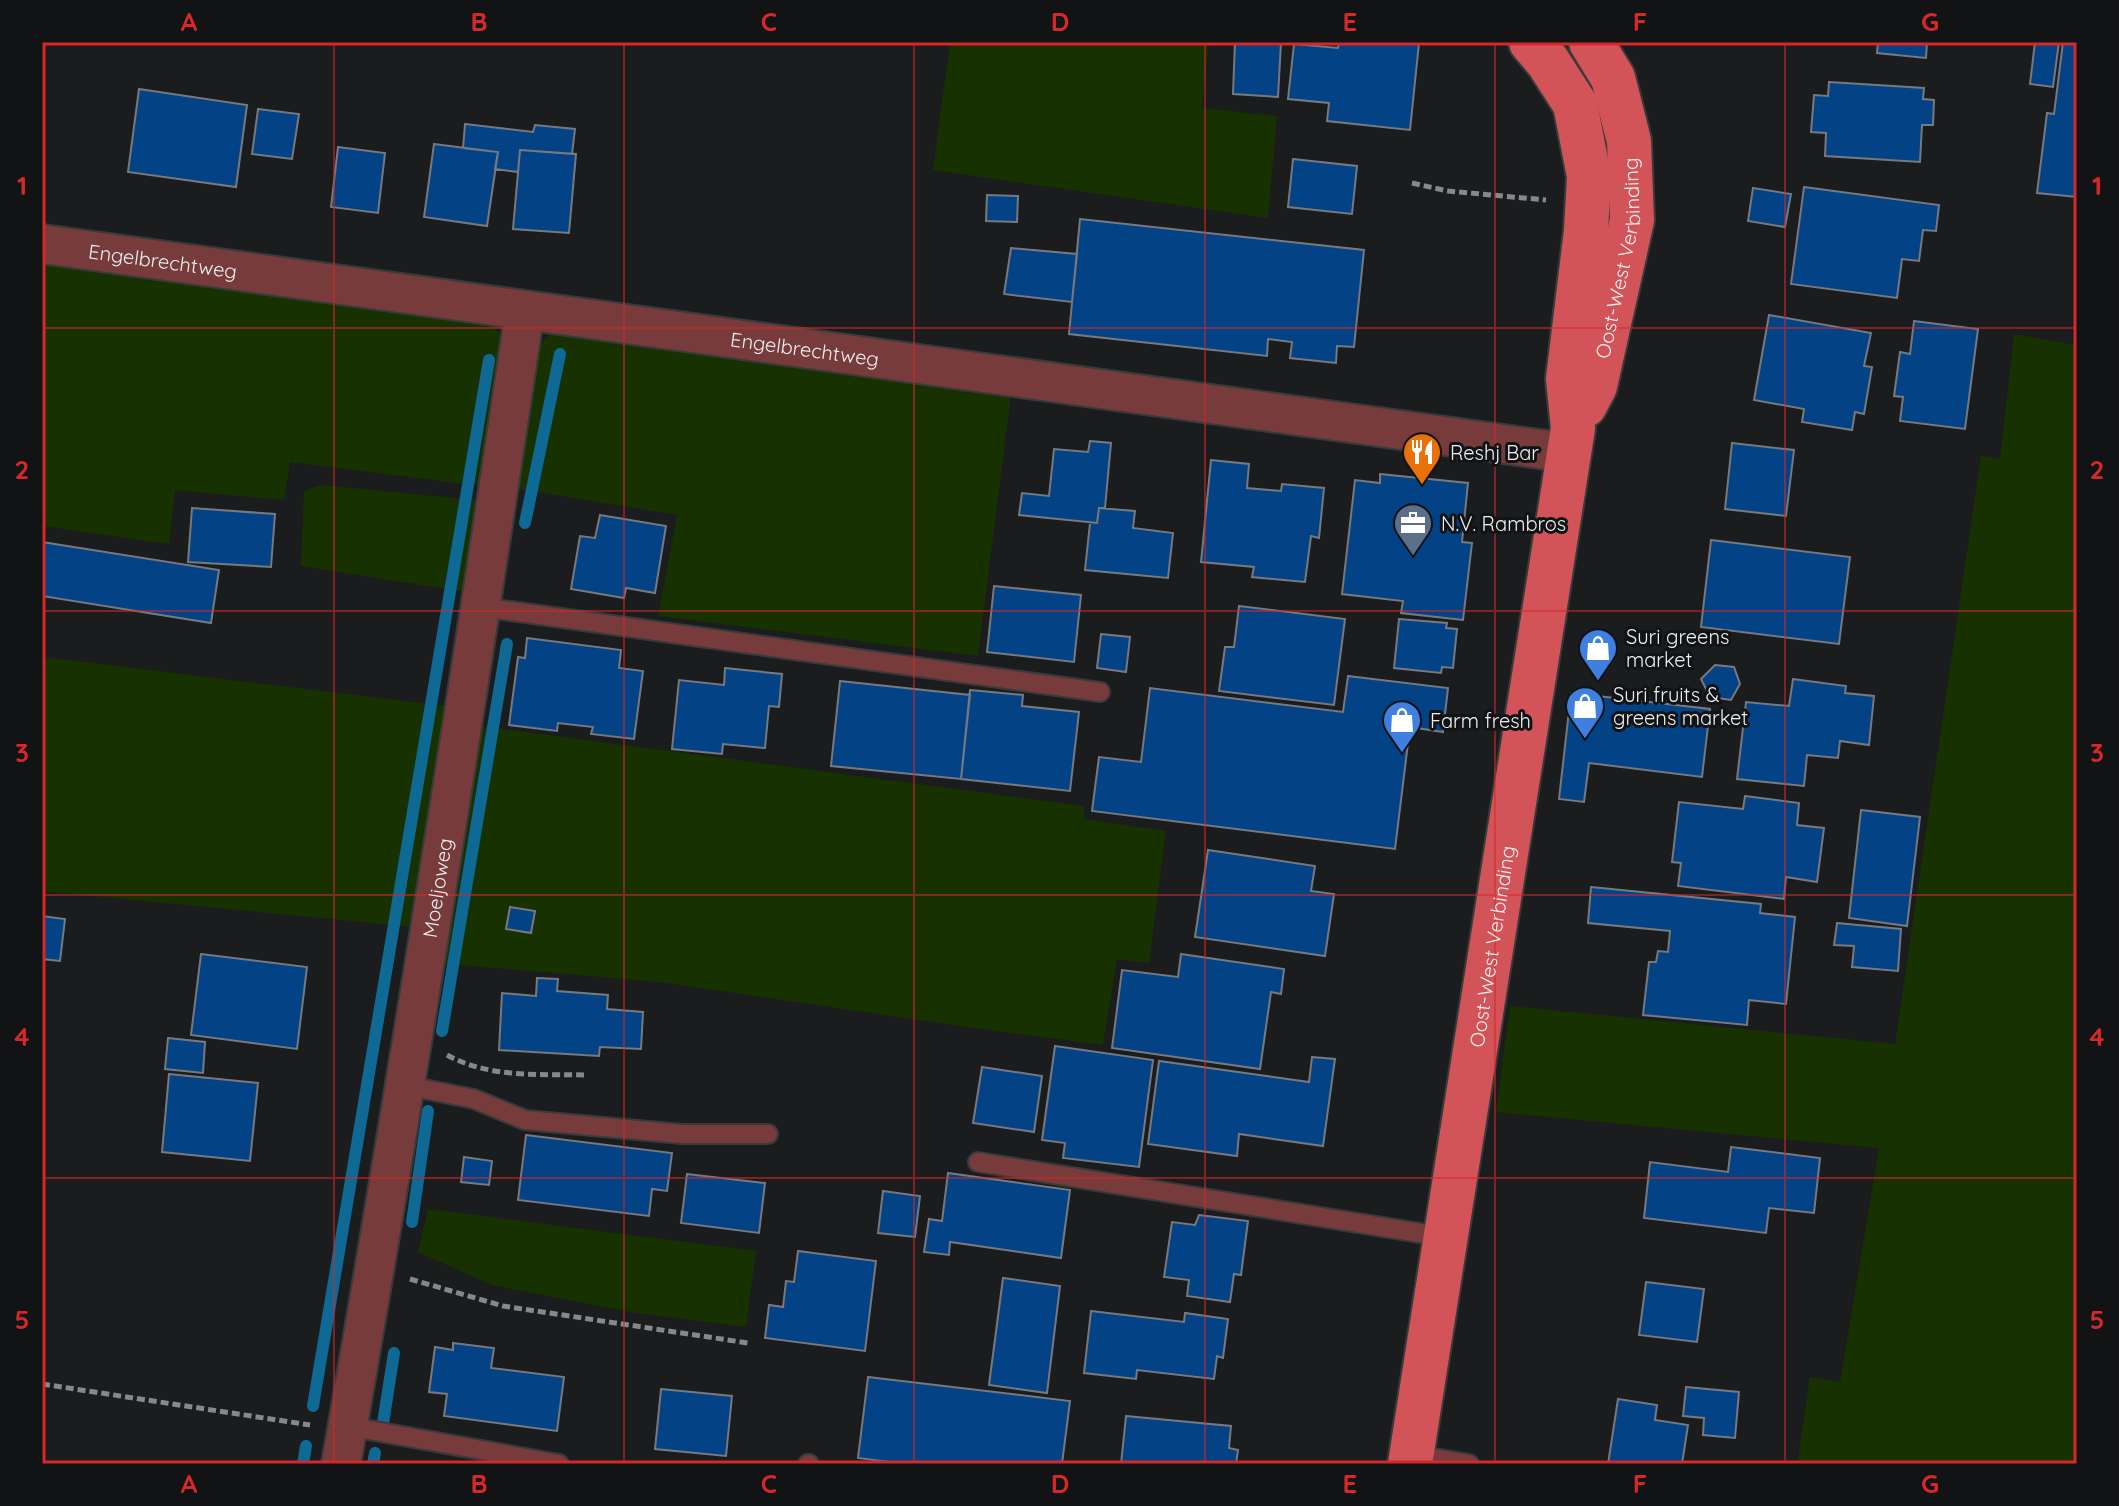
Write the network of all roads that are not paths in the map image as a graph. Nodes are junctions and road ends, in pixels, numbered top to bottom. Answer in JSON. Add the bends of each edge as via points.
{"nodes":[{"id":1,"x":1591,"y":42,"type":"edge"},
{"id":2,"x":1539,"y":52,"type":"edge"},
{"id":3,"x":42,"y":244,"type":"edge"},
{"id":4,"x":525,"y":310,"type":"junction"},
{"id":5,"x":1571,"y":441,"type":"junction"},
{"id":6,"x":481,"y":607,"type":"junction"},
{"id":7,"x":1100,"y":692,"type":"dead end"},
{"id":8,"x":404,"y":1085,"type":"junction"},
{"id":9,"x":768,"y":1134,"type":"dead end"},
{"id":10,"x":978,"y":1162,"type":"dead end"},
{"id":11,"x":1445,"y":1237,"type":"junction"},
{"id":12,"x":345,"y":1440,"type":"edge"},
{"id":13,"x":1411,"y":1459,"type":"edge"},
{"id":14,"x":559,"y":1464,"type":"edge"},
{"id":15,"x":1469,"y":1464,"type":"edge"}],
"edges":[{"from":1,"to":5,"type":"main road","name":"Oost-West Verbinding","via":[[1613,78],[1629,141],[1632,220],[1595,386]]},
{"from":2,"to":5,"type":"main road","name":"Oost-West Verbinding","via":[[1575,104],[1589,176],[1568,379]]},
{"from":3,"to":4,"type":"street","name":"Engelbrechtweg"},
{"from":4,"to":5,"type":"street","name":"Engelbrechtweg"},
{"from":4,"to":6,"type":"street","name":"Moeljoweg"},
{"from":5,"to":11,"type":"main road","name":"Oost-West Verbinding"},
{"from":6,"to":7,"type":"lane"},
{"from":6,"to":8,"type":"street","name":"Moeljoweg"},
{"from":8,"to":9,"type":"lane","via":[[474,1099],[525,1120],[682,1134]]},
{"from":8,"to":12,"type":"street","name":"Moeljoweg"},
{"from":10,"to":11,"type":"lane"},
{"from":11,"to":13,"type":"main road","name":"Oost-West Verbinding"},
{"from":12,"to":14,"type":"lane"},
{"from":13,"to":15,"type":"lane"}]}
